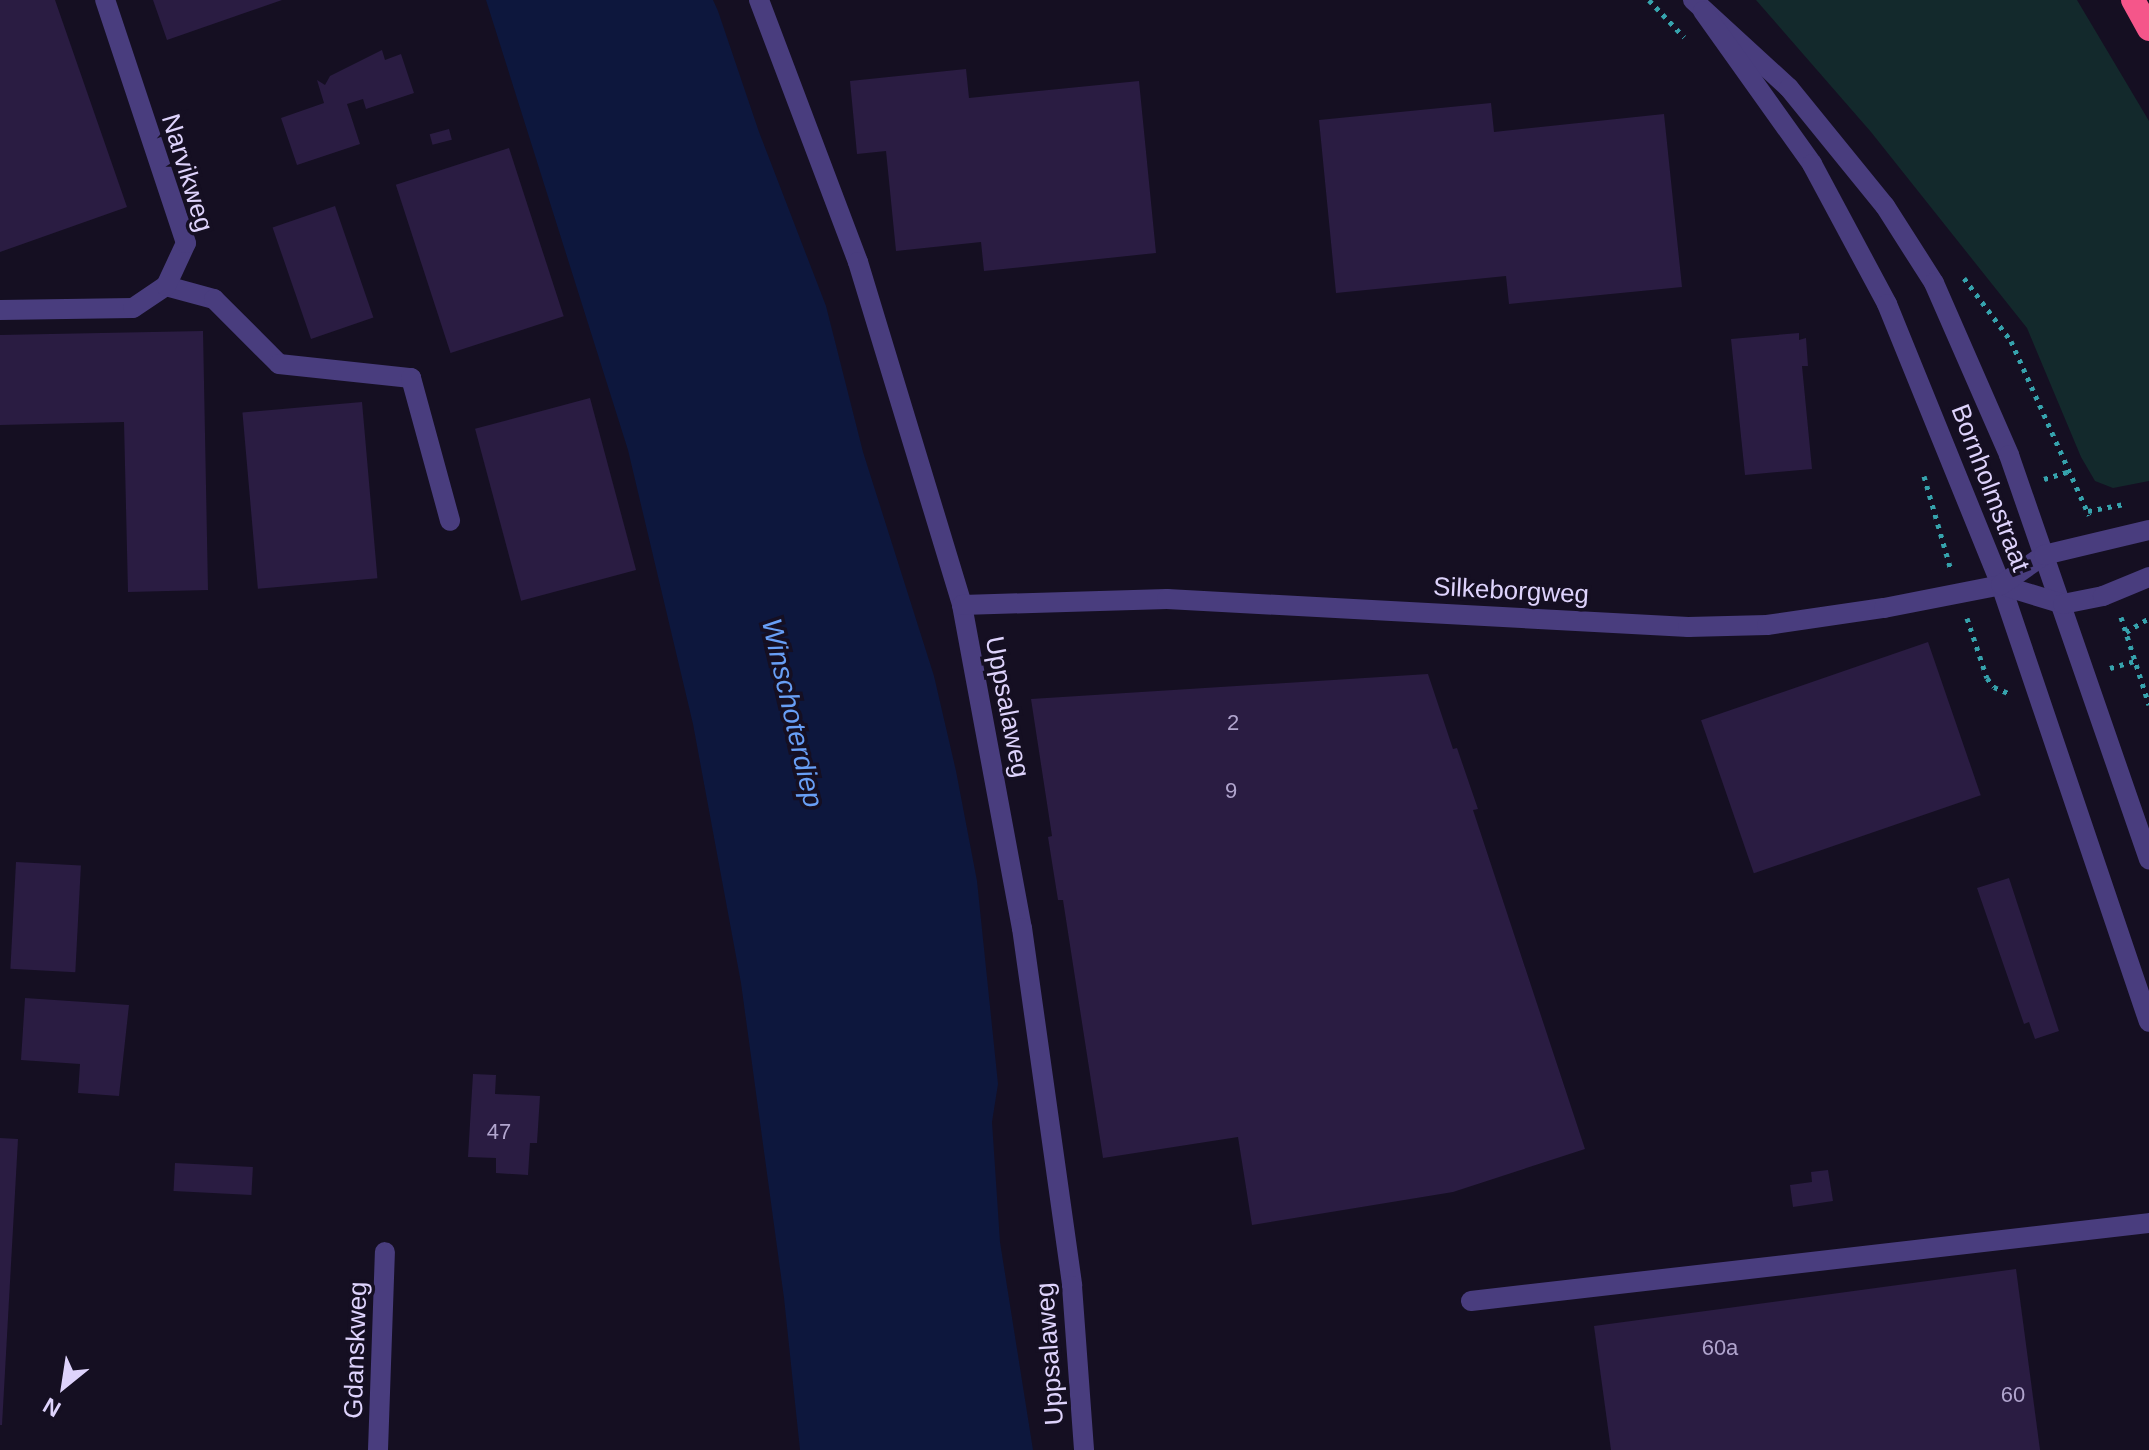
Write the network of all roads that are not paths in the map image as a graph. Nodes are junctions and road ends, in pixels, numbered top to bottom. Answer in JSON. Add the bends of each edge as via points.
{"nodes":[{"id":1,"x":105,"y":0,"type":"edge"},
{"id":2,"x":759,"y":0,"type":"edge"},
{"id":3,"x":2133,"y":0,"type":"edge"},
{"id":4,"x":1698,"y":5,"type":"edge"},
{"id":5,"x":2149,"y":29,"type":"edge"},
{"id":6,"x":166,"y":286,"type":"junction"},
{"id":7,"x":0,"y":310,"type":"edge"},
{"id":8,"x":450,"y":521,"type":"dead end"},
{"id":9,"x":2149,"y":530,"type":"edge"},
{"id":10,"x":2044,"y":555,"type":"junction"},
{"id":11,"x":2149,"y":577,"type":"edge"},
{"id":12,"x":2001,"y":585,"type":"junction"},
{"id":13,"x":2063,"y":604,"type":"junction"},
{"id":14,"x":962,"y":605,"type":"junction"},
{"id":15,"x":2149,"y":859,"type":"edge"},
{"id":16,"x":2149,"y":1022,"type":"edge"},
{"id":17,"x":2149,"y":1223,"type":"edge"},
{"id":18,"x":385,"y":1252,"type":"dead end"},
{"id":19,"x":1471,"y":1301,"type":"dead end"},
{"id":20,"x":378,"y":1450,"type":"edge"},
{"id":21,"x":1084,"y":1450,"type":"edge"}],
"edges":[{"from":1,"to":6,"type":"street","name":"Narvikweg","via":[[186,243]]},
{"from":2,"to":14,"type":"street","name":"Uppsalaweg","via":[[858,262]]},
{"from":3,"to":5,"type":"highway"},
{"from":4,"to":10,"type":"street","name":"Bornholmstraat","via":[[1789,88],[1885,206],[1934,283],[2009,455]]},
{"from":4,"to":12,"type":"street","name":"Bornholmstraat","via":[[1812,164],[1849,227],[1899,332]]},
{"from":6,"to":7,"type":"street","via":[[133,308]]},
{"from":6,"to":8,"type":"street","via":[[214,299],[279,364],[411,378]]},
{"from":9,"to":10,"type":"street"},
{"from":10,"to":12,"type":"street","name":"Silkeborgweg"},
{"from":10,"to":13,"type":"street","name":"Bornholmstraat"},
{"from":11,"to":13,"type":"street","via":[[2103,596]]},
{"from":12,"to":13,"type":"street"},
{"from":12,"to":14,"type":"street","name":"Silkeborgweg","via":[[1767,625],[1704,627],[1167,599]]},
{"from":12,"to":16,"type":"street","name":"Bornholmstraat"},
{"from":13,"to":15,"type":"street","name":"Bornholmstraat"},
{"from":14,"to":21,"type":"street","name":"Uppsalaweg","via":[[1022,928],[1072,1286]]},
{"from":17,"to":19,"type":"street"},
{"from":18,"to":20,"type":"street","name":"Gdanskweg"}]}
